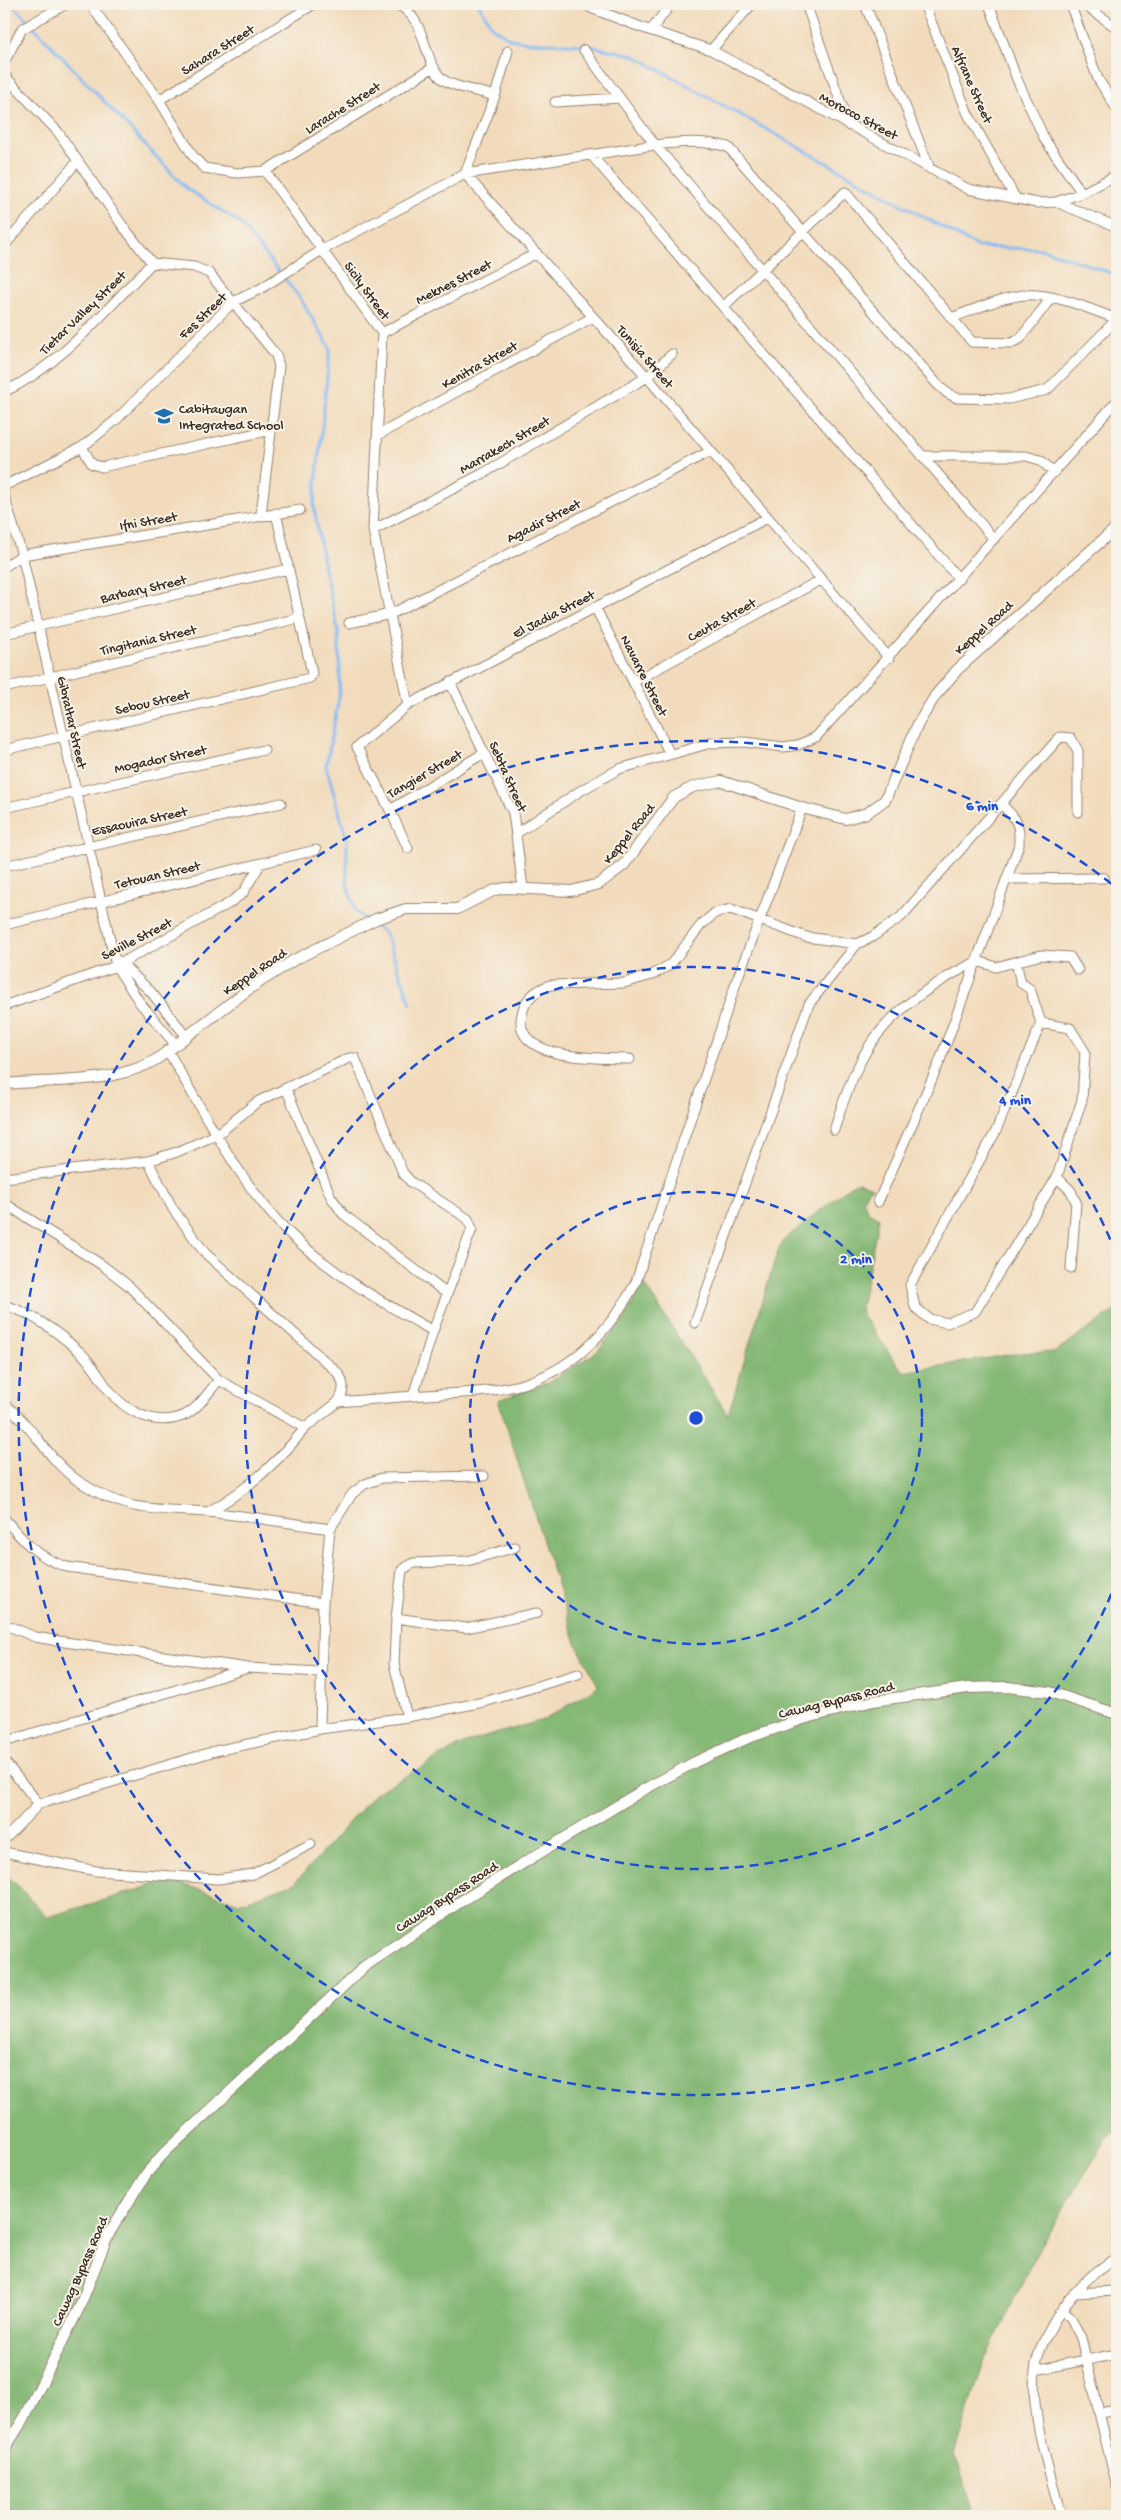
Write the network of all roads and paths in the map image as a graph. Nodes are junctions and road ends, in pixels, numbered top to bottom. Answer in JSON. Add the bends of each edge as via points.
{"nodes":[{"id":1,"x":66,"y":4,"type":"edge"},
{"id":2,"x":90,"y":4,"type":"edge"},
{"id":3,"x":314,"y":4,"type":"edge"},
{"id":4,"x":395,"y":4,"type":"edge"},
{"id":5,"x":671,"y":4,"type":"edge"},
{"id":6,"x":752,"y":4,"type":"edge"},
{"id":7,"x":806,"y":4,"type":"edge"},
{"id":8,"x":865,"y":4,"type":"edge"},
{"id":9,"x":924,"y":4,"type":"edge"},
{"id":10,"x":989,"y":4,"type":"edge"},
{"id":11,"x":1070,"y":4,"type":"edge"},
{"id":12,"x":1083,"y":4,"type":"edge"},
{"id":13,"x":589,"y":6,"type":"edge"},
{"id":14,"x":1117,"y":28,"type":"edge"},
{"id":15,"x":651,"y":30,"type":"junction"},
{"id":16,"x":584,"y":50,"type":"dead end"},
{"id":17,"x":711,"y":50,"type":"junction"},
{"id":18,"x":508,"y":52,"type":"dead end"},
{"id":19,"x":4,"y":62,"type":"edge"},
{"id":20,"x":434,"y":66,"type":"junction"},
{"id":21,"x":4,"y":75,"type":"edge"},
{"id":22,"x":496,"y":96,"type":"junction"},
{"id":23,"x":620,"y":98,"type":"junction"},
{"id":24,"x":159,"y":100,"type":"junction"},
{"id":25,"x":556,"y":102,"type":"dead end"},
{"id":26,"x":1117,"y":109,"type":"edge"},
{"id":27,"x":849,"y":126,"type":"junction"},
{"id":28,"x":655,"y":145,"type":"junction"},
{"id":29,"x":592,"y":156,"type":"junction"},
{"id":30,"x":77,"y":162,"type":"junction"},
{"id":31,"x":930,"y":169,"type":"junction"},
{"id":32,"x":265,"y":171,"type":"junction"},
{"id":33,"x":465,"y":174,"type":"junction"},
{"id":34,"x":1117,"y":175,"type":"edge"},
{"id":35,"x":1082,"y":193,"type":"junction"},
{"id":36,"x":1016,"y":199,"type":"junction"},
{"id":37,"x":1056,"y":202,"type":"junction"},
{"id":38,"x":1117,"y":227,"type":"edge"},
{"id":39,"x":803,"y":232,"type":"junction"},
{"id":40,"x":4,"y":246,"type":"edge"},
{"id":41,"x":322,"y":250,"type":"junction"},
{"id":42,"x":537,"y":253,"type":"junction"},
{"id":43,"x":152,"y":263,"type":"junction"},
{"id":44,"x":763,"y":270,"type":"junction"},
{"id":45,"x":1051,"y":298,"type":"junction"},
{"id":46,"x":234,"y":302,"type":"junction"},
{"id":47,"x":723,"y":308,"type":"junction"},
{"id":48,"x":593,"y":317,"type":"junction"},
{"id":49,"x":951,"y":318,"type":"junction"},
{"id":50,"x":1117,"y":319,"type":"edge"},
{"id":51,"x":382,"y":333,"type":"junction"},
{"id":52,"x":672,"y":354,"type":"dead end"},
{"id":53,"x":647,"y":377,"type":"junction"},
{"id":54,"x":4,"y":392,"type":"edge"},
{"id":55,"x":1117,"y":401,"type":"edge"},
{"id":56,"x":270,"y":430,"type":"junction"},
{"id":57,"x":378,"y":435,"type":"junction"},
{"id":58,"x":82,"y":447,"type":"junction"},
{"id":59,"x":709,"y":452,"type":"junction"},
{"id":60,"x":922,"y":456,"type":"junction"},
{"id":61,"x":1054,"y":472,"type":"junction"},
{"id":62,"x":4,"y":486,"type":"edge"},
{"id":63,"x":4,"y":494,"type":"edge"},
{"id":64,"x":300,"y":510,"type":"dead end"},
{"id":65,"x":276,"y":512,"type":"junction"},
{"id":66,"x":261,"y":514,"type":"junction"},
{"id":67,"x":767,"y":518,"type":"junction"},
{"id":68,"x":1117,"y":527,"type":"edge"},
{"id":69,"x":374,"y":530,"type":"junction"},
{"id":70,"x":994,"y":539,"type":"junction"},
{"id":71,"x":22,"y":556,"type":"junction"},
{"id":72,"x":4,"y":566,"type":"edge"},
{"id":73,"x":288,"y":569,"type":"junction"},
{"id":74,"x":822,"y":579,"type":"junction"},
{"id":75,"x":959,"y":579,"type":"junction"},
{"id":76,"x":595,"y":607,"type":"junction"},
{"id":77,"x":391,"y":614,"type":"junction"},
{"id":78,"x":299,"y":618,"type":"junction"},
{"id":79,"x":349,"y":623,"type":"dead end"},
{"id":80,"x":37,"y":626,"type":"junction"},
{"id":81,"x":4,"y":634,"type":"edge"},
{"id":82,"x":889,"y":658,"type":"junction"},
{"id":83,"x":48,"y":676,"type":"junction"},
{"id":84,"x":450,"y":682,"type":"junction"},
{"id":85,"x":633,"y":682,"type":"junction"},
{"id":86,"x":4,"y":688,"type":"edge"},
{"id":87,"x":408,"y":704,"type":"junction"},
{"id":88,"x":62,"y":735,"type":"junction"},
{"id":89,"x":358,"y":744,"type":"joint"},
{"id":90,"x":4,"y":750,"type":"edge"},
{"id":91,"x":264,"y":750,"type":"dead end"},
{"id":92,"x":484,"y":753,"type":"junction"},
{"id":93,"x":670,"y":754,"type":"junction"},
{"id":94,"x":74,"y":791,"type":"junction"},
{"id":95,"x":281,"y":803,"type":"dead end"},
{"id":96,"x":1001,"y":804,"type":"junction"},
{"id":97,"x":4,"y":808,"type":"edge"},
{"id":98,"x":802,"y":808,"type":"junction"},
{"id":99,"x":390,"y":810,"type":"junction"},
{"id":100,"x":1078,"y":812,"type":"dead end"},
{"id":101,"x":517,"y":833,"type":"junction"},
{"id":102,"x":87,"y":846,"type":"junction"},
{"id":103,"x":408,"y":848,"type":"dead end"},
{"id":104,"x":316,"y":850,"type":"dead end"},
{"id":105,"x":261,"y":863,"type":"junction"},
{"id":106,"x":4,"y":866,"type":"edge"},
{"id":107,"x":1104,"y":878,"type":"dead end"},
{"id":108,"x":1008,"y":879,"type":"junction"},
{"id":109,"x":523,"y":888,"type":"junction"},
{"id":110,"x":100,"y":902,"type":"junction"},
{"id":111,"x":761,"y":920,"type":"junction"},
{"id":112,"x":4,"y":925,"type":"edge"},
{"id":113,"x":857,"y":944,"type":"junction"},
{"id":114,"x":978,"y":961,"type":"junction"},
{"id":115,"x":1016,"y":962,"type":"junction"},
{"id":116,"x":119,"y":965,"type":"junction"},
{"id":117,"x":1078,"y":970,"type":"dead end"},
{"id":118,"x":4,"y":1006,"type":"edge"},
{"id":119,"x":1040,"y":1023,"type":"junction"},
{"id":120,"x":187,"y":1036,"type":"junction"},
{"id":121,"x":172,"y":1048,"type":"junction"},
{"id":122,"x":630,"y":1059,"type":"dead end"},
{"id":123,"x":4,"y":1084,"type":"edge"},
{"id":124,"x":286,"y":1088,"type":"junction"},
{"id":125,"x":834,"y":1130,"type":"dead end"},
{"id":126,"x":218,"y":1134,"type":"junction"},
{"id":127,"x":148,"y":1161,"type":"junction"},
{"id":128,"x":1057,"y":1177,"type":"junction"},
{"id":129,"x":4,"y":1178,"type":"edge"},
{"id":130,"x":878,"y":1202,"type":"dead end"},
{"id":131,"x":4,"y":1203,"type":"edge"},
{"id":132,"x":1072,"y":1268,"type":"dead end"},
{"id":133,"x":448,"y":1294,"type":"junction"},
{"id":134,"x":4,"y":1305,"type":"edge"},
{"id":135,"x":696,"y":1323,"type":"dead end"},
{"id":136,"x":433,"y":1331,"type":"junction"},
{"id":137,"x":219,"y":1380,"type":"junction"},
{"id":138,"x":413,"y":1396,"type":"junction"},
{"id":139,"x":338,"y":1402,"type":"junction"},
{"id":140,"x":4,"y":1404,"type":"edge"},
{"id":141,"x":305,"y":1428,"type":"junction"},
{"id":142,"x":484,"y":1476,"type":"dead end"},
{"id":143,"x":208,"y":1512,"type":"junction"},
{"id":144,"x":4,"y":1518,"type":"edge"},
{"id":145,"x":330,"y":1529,"type":"junction"},
{"id":146,"x":515,"y":1547,"type":"dead end"},
{"id":147,"x":323,"y":1603,"type":"junction"},
{"id":148,"x":537,"y":1613,"type":"dead end"},
{"id":149,"x":396,"y":1618,"type":"junction"},
{"id":150,"x":4,"y":1624,"type":"edge"},
{"id":151,"x":248,"y":1668,"type":"junction"},
{"id":152,"x":320,"y":1672,"type":"junction"},
{"id":153,"x":578,"y":1674,"type":"dead end"},
{"id":154,"x":1117,"y":1714,"type":"edge"},
{"id":155,"x":407,"y":1717,"type":"junction"},
{"id":156,"x":320,"y":1729,"type":"junction"},
{"id":157,"x":4,"y":1742,"type":"edge"},
{"id":158,"x":4,"y":1762,"type":"edge"},
{"id":159,"x":39,"y":1804,"type":"junction"},
{"id":160,"x":4,"y":1840,"type":"edge"},
{"id":161,"x":311,"y":1844,"type":"dead end"},
{"id":162,"x":4,"y":1852,"type":"edge"},
{"id":163,"x":1117,"y":2258,"type":"edge"},
{"id":164,"x":1117,"y":2291,"type":"edge"},
{"id":165,"x":1074,"y":2293,"type":"junction"},
{"id":166,"x":1062,"y":2310,"type":"junction"},
{"id":167,"x":1117,"y":2354,"type":"edge"},
{"id":168,"x":1088,"y":2360,"type":"junction"},
{"id":169,"x":1035,"y":2370,"type":"junction"},
{"id":170,"x":1117,"y":2410,"type":"edge"},
{"id":171,"x":1100,"y":2413,"type":"junction"},
{"id":172,"x":4,"y":2450,"type":"edge"},
{"id":173,"x":1116,"y":2474,"type":"edge"},
{"id":174,"x":1117,"y":2487,"type":"edge"},
{"id":175,"x":1061,"y":2516,"type":"edge"}],
"edges":[{"from":1,"to":19,"type":"street","via":[[22,29]]},
{"from":2,"to":24,"type":"street"},
{"from":3,"to":24,"type":"street","name":"Sahara Street"},
{"from":4,"to":20,"type":"street","via":[[412,13]]},
{"from":5,"to":15,"type":"street"},
{"from":6,"to":17,"type":"street"},
{"from":7,"to":27,"type":"street"},
{"from":8,"to":31,"type":"street"},
{"from":9,"to":36,"type":"street","name":"Alfrane Street","via":[[968,114]]},
{"from":10,"to":35,"type":"street","via":[[1044,140]]},
{"from":11,"to":26,"type":"street","via":[[1098,79]]},
{"from":12,"to":14,"type":"street"},
{"from":13,"to":15,"type":"street","name":"Morocco Street"},
{"from":15,"to":17,"type":"street","name":"Morocco Street"},
{"from":16,"to":23,"type":"street"},
{"from":17,"to":27,"type":"street","name":"Morocco Street"},
{"from":18,"to":22,"type":"street"},
{"from":20,"to":22,"type":"street","via":[[445,81]]},
{"from":20,"to":32,"type":"street","name":"Larache Street"},
{"from":21,"to":30,"type":"street","via":[[58,132]]},
{"from":22,"to":33,"type":"street"},
{"from":23,"to":25,"type":"street"},
{"from":23,"to":28,"type":"street"},
{"from":24,"to":32,"type":"street","via":[[193,156],[204,168],[237,173]]},
{"from":27,"to":31,"type":"street","name":"Morocco Street"},
{"from":28,"to":29,"type":"street","name":"Fes Street"},
{"from":28,"to":39,"type":"street","name":"Fes Street","via":[[712,142],[728,147]]},
{"from":28,"to":44,"type":"street"},
{"from":29,"to":33,"type":"street","name":"Fes Street"},
{"from":29,"to":47,"type":"street"},
{"from":30,"to":40,"type":"street"},
{"from":30,"to":43,"type":"street"},
{"from":31,"to":36,"type":"street","name":"Morocco Street","via":[[968,189]]},
{"from":32,"to":41,"type":"street","name":"Sicily Street"},
{"from":33,"to":41,"type":"street","name":"Fes Street"},
{"from":33,"to":42,"type":"street","name":"Tunisia Street"},
{"from":34,"to":35,"type":"street","name":"Morocco Street"},
{"from":35,"to":37,"type":"street","name":"Morocco Street"},
{"from":36,"to":37,"type":"street","name":"Morocco Street","via":[[1037,204]]},
{"from":37,"to":38,"type":"street"},
{"from":39,"to":44,"type":"street"},
{"from":39,"to":49,"type":"street","via":[[845,192]]},
{"from":39,"to":50,"type":"street","name":"Fes Street","via":[[938,385],[957,398],[1009,399],[1047,390]]},
{"from":41,"to":46,"type":"street","name":"Fes Street"},
{"from":41,"to":51,"type":"street","name":"Sicily Street"},
{"from":42,"to":48,"type":"street","name":"Tunisia Street"},
{"from":42,"to":51,"type":"street","name":"Meknes Street"},
{"from":43,"to":46,"type":"street","via":[[194,267],[210,273]]},
{"from":43,"to":54,"type":"street","name":"Tietar Valley Street","via":[[51,363]]},
{"from":44,"to":47,"type":"street"},
{"from":44,"to":60,"type":"street"},
{"from":45,"to":49,"type":"street","via":[[1034,295],[1010,298]]},
{"from":45,"to":49,"type":"street","via":[[1020,339],[1011,343],[972,342]]},
{"from":45,"to":50,"type":"street"},
{"from":46,"to":56,"type":"street","via":[[279,360]]},
{"from":46,"to":58,"type":"street","name":"Fes Street","via":[[116,420]]},
{"from":47,"to":75,"type":"street"},
{"from":48,"to":53,"type":"street","name":"Tunisia Street"},
{"from":48,"to":57,"type":"street","name":"Kenitra Street"},
{"from":51,"to":57,"type":"street","name":"Sicily Street"},
{"from":52,"to":53,"type":"street","name":"Marrakech Street"},
{"from":53,"to":59,"type":"street","name":"Tunisia Street"},
{"from":53,"to":69,"type":"street","name":"Marrakech Street","via":[[482,474]]},
{"from":55,"to":61,"type":"street"},
{"from":56,"to":58,"type":"street","via":[[102,467],[92,464]]},
{"from":56,"to":66,"type":"street"},
{"from":57,"to":69,"type":"street","name":"Sicily Street"},
{"from":58,"to":62,"type":"street","name":"Fes Street"},
{"from":59,"to":67,"type":"street","name":"Tunisia Street"},
{"from":59,"to":77,"type":"street","name":"Agadir Street"},
{"from":60,"to":61,"type":"street","via":[[1026,456],[1040,460]]},
{"from":60,"to":70,"type":"street"},
{"from":61,"to":70,"type":"street"},
{"from":63,"to":71,"type":"street","name":"Gibraltar Street"},
{"from":64,"to":65,"type":"street","name":"Ifni Street"},
{"from":65,"to":66,"type":"street","name":"Ifni Street"},
{"from":65,"to":73,"type":"street"},
{"from":66,"to":71,"type":"street","name":"Ifni Street"},
{"from":67,"to":74,"type":"street","name":"Tunisia Street"},
{"from":67,"to":76,"type":"street","name":"El Jadia Street"},
{"from":68,"to":98,"type":"street","name":"Keppel Road","via":[[957,670],[935,696],[918,724],[885,800],[867,813],[846,820]]},
{"from":69,"to":77,"type":"street","name":"Sicily Street"},
{"from":70,"to":75,"type":"street"},
{"from":71,"to":72,"type":"street","name":"Ifni Street"},
{"from":71,"to":80,"type":"street","name":"Gibraltar Street"},
{"from":73,"to":78,"type":"street"},
{"from":73,"to":80,"type":"street","name":"Barbary Street"},
{"from":74,"to":82,"type":"street","name":"Tunisia Street"},
{"from":74,"to":85,"type":"street","name":"Ceuta Street"},
{"from":75,"to":82,"type":"street"},
{"from":76,"to":84,"type":"street","name":"El Jadia Street"},
{"from":76,"to":85,"type":"street","name":"Navarre Street"},
{"from":77,"to":79,"type":"street","name":"Agadir Street"},
{"from":77,"to":87,"type":"street","name":"Sicily Street"},
{"from":78,"to":83,"type":"street","name":"Tingitania Street"},
{"from":78,"to":88,"type":"street","name":"Sebou Street","via":[[312,673],[306,680]]},
{"from":80,"to":81,"type":"street","name":"Barbary Street"},
{"from":80,"to":83,"type":"street","name":"Gibraltar Street"},
{"from":82,"to":93,"type":"street","via":[[826,728],[816,737],[798,745],[710,743]]},
{"from":83,"to":86,"type":"street","name":"Tingitania Street"},
{"from":83,"to":88,"type":"street","name":"Gibraltar Street"},
{"from":84,"to":87,"type":"street","name":"El Jadia Street"},
{"from":84,"to":92,"type":"street","name":"Sebta Street"},
{"from":85,"to":93,"type":"street","name":"Navarre Street"},
{"from":87,"to":89,"type":"street","name":"El Jadia Street"},
{"from":88,"to":90,"type":"street","name":"Sebou Street"},
{"from":88,"to":94,"type":"street","name":"Gibraltar Street"},
{"from":89,"to":99,"type":"street","name":"Tangier Street","via":[[358,752]]},
{"from":91,"to":94,"type":"street","name":"Mogador Street"},
{"from":92,"to":99,"type":"street","name":"Tangier Street"},
{"from":92,"to":101,"type":"street","name":"Sebta Street","via":[[506,796]]},
{"from":93,"to":101,"type":"street","via":[[619,769]]},
{"from":94,"to":97,"type":"street","name":"Mogador Street"},
{"from":94,"to":102,"type":"street","name":"Gibraltar Street"},
{"from":95,"to":102,"type":"street","name":"Essaouira Street"},
{"from":96,"to":100,"type":"street","via":[[1060,737],[1071,738],[1078,751]]},
{"from":96,"to":108,"type":"street","via":[[1020,828],[1019,845]]},
{"from":96,"to":113,"type":"street","via":[[901,916]]},
{"from":98,"to":109,"type":"street","name":"Keppel Road","via":[[721,781],[693,787],[674,797],[624,865],[607,879],[580,890]]},
{"from":98,"to":111,"type":"street"},
{"from":99,"to":103,"type":"street"},
{"from":101,"to":109,"type":"street","name":"Sebta Street"},
{"from":102,"to":106,"type":"street","name":"Essaouira Street"},
{"from":102,"to":110,"type":"street","name":"Gibraltar Street"},
{"from":104,"to":105,"type":"street","name":"Tetouan Street"},
{"from":105,"to":110,"type":"street","name":"Tetouan Street"},
{"from":105,"to":116,"type":"street","name":"Seville Street","via":[[243,892],[228,904]]},
{"from":107,"to":108,"type":"street"},
{"from":108,"to":114,"type":"street"},
{"from":109,"to":120,"type":"street","name":"Keppel Road","via":[[494,890],[457,909],[406,910],[361,925],[294,960]]},
{"from":110,"to":112,"type":"street","name":"Tetouan Street"},
{"from":110,"to":116,"type":"street","name":"Gibraltar Street"},
{"from":111,"to":113,"type":"street","via":[[806,937]]},
{"from":111,"to":122,"type":"street","via":[[731,909],[715,913],[701,925],[671,964],[652,975],[624,983],[550,985],[528,1000],[522,1013],[522,1025],[528,1037],[540,1048],[565,1056]]},
{"from":111,"to":138,"type":"street","via":[[738,977],[636,1282],[618,1314],[592,1343],[542,1377],[493,1390]]},
{"from":113,"to":135,"type":"street","via":[[809,1004]]},
{"from":114,"to":115,"type":"street","via":[[996,967]]},
{"from":114,"to":125,"type":"street","via":[[952,973],[879,1033],[869,1047]]},
{"from":114,"to":130,"type":"street","via":[[939,1063]]},
{"from":115,"to":117,"type":"street","via":[[1041,956],[1070,957]]},
{"from":115,"to":119,"type":"street","via":[[1021,983],[1030,989]]},
{"from":116,"to":118,"type":"street","name":"Seville Street"},
{"from":116,"to":120,"type":"street","via":[[151,992]]},
{"from":116,"to":121,"type":"street","via":[[140,1003]]},
{"from":119,"to":128,"type":"street","via":[[1070,1028],[1085,1052],[1082,1100]]},
{"from":119,"to":128,"type":"street","via":[[996,1130],[910,1285],[915,1307],[929,1319],[947,1324],[975,1312]]},
{"from":120,"to":121,"type":"street","name":"Keppel Road"},
{"from":121,"to":123,"type":"street","name":"Keppel Road","via":[[143,1067],[114,1075]]},
{"from":121,"to":126,"type":"street"},
{"from":124,"to":126,"type":"street","via":[[256,1102]]},
{"from":124,"to":133,"type":"street","via":[[331,1197],[343,1214]]},
{"from":124,"to":133,"type":"street","via":[[349,1058],[356,1060],[404,1174],[471,1224],[472,1229]]},
{"from":126,"to":127,"type":"street"},
{"from":126,"to":136,"type":"street","via":[[268,1209],[313,1254],[358,1287]]},
{"from":127,"to":129,"type":"street"},
{"from":127,"to":139,"type":"street","via":[[172,1209],[205,1253],[341,1376],[343,1389]]},
{"from":128,"to":132,"type":"street","via":[[1071,1191],[1076,1202]]},
{"from":131,"to":137,"type":"street","via":[[102,1265],[129,1286]]},
{"from":133,"to":136,"type":"street"},
{"from":134,"to":137,"type":"street","via":[[25,1312],[59,1335],[91,1364],[118,1400],[143,1416],[158,1420],[186,1414]]},
{"from":136,"to":138,"type":"street"},
{"from":137,"to":141,"type":"street"},
{"from":138,"to":139,"type":"street"},
{"from":139,"to":141,"type":"street"},
{"from":140,"to":143,"type":"street","via":[[33,1432],[56,1463],[95,1491],[125,1505],[144,1509]]},
{"from":141,"to":143,"type":"street","via":[[256,1482]]},
{"from":142,"to":145,"type":"street","via":[[382,1478],[352,1494]]},
{"from":143,"to":145,"type":"street"},
{"from":144,"to":147,"type":"street","via":[[33,1550],[67,1567]]},
{"from":145,"to":147,"type":"street"},
{"from":146,"to":149,"type":"street","via":[[466,1561],[408,1565],[400,1576]]},
{"from":147,"to":152,"type":"street"},
{"from":148,"to":149,"type":"street","via":[[466,1628]]},
{"from":149,"to":155,"type":"street","via":[[394,1664]]},
{"from":150,"to":151,"type":"street","via":[[35,1637]]},
{"from":151,"to":152,"type":"street"},
{"from":151,"to":157,"type":"street"},
{"from":152,"to":156,"type":"street"},
{"from":153,"to":155,"type":"street","via":[[484,1702]]},
{"from":154,"to":172,"type":"street","name":"Cawag Bypass Road","via":[[1050,1692],[1007,1687],[968,1688],[872,1701],[803,1719],[748,1738],[694,1762],[463,1900],[365,1966],[164,2153],[146,2174],[108,2235],[72,2322],[26,2415]]},
{"from":155,"to":156,"type":"street"},
{"from":156,"to":159,"type":"street","via":[[216,1751]]},
{"from":158,"to":159,"type":"street"},
{"from":159,"to":160,"type":"street"},
{"from":161,"to":162,"type":"street","via":[[253,1874],[218,1879],[96,1871]]},
{"from":163,"to":165,"type":"street","via":[[1096,2270]]},
{"from":164,"to":165,"type":"street"},
{"from":165,"to":166,"type":"street"},
{"from":166,"to":168,"type":"street","via":[[1077,2327]]},
{"from":166,"to":169,"type":"street","via":[[1041,2347]]},
{"from":167,"to":168,"type":"street"},
{"from":168,"to":169,"type":"street"},
{"from":168,"to":171,"type":"street"},
{"from":169,"to":175,"type":"street","via":[[1037,2414]]},
{"from":170,"to":171,"type":"street"},
{"from":171,"to":173,"type":"street"},
{"from":173,"to":174,"type":"street"}]}
